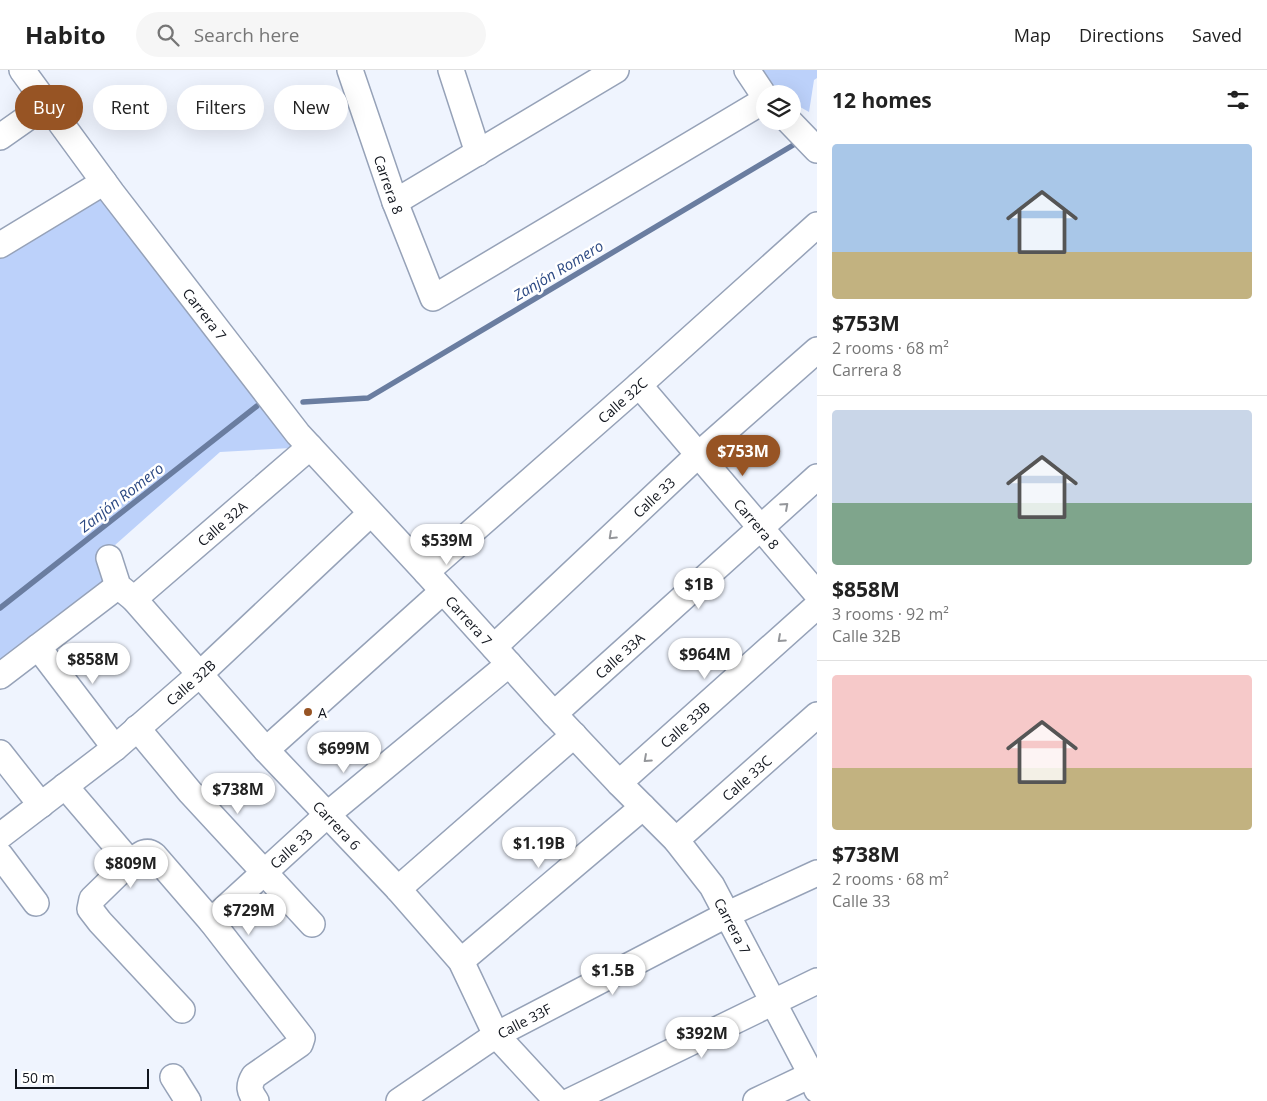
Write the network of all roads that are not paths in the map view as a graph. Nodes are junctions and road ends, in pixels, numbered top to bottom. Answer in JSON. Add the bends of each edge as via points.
{"nodes":[{"id":1,"x":22,"y":70,"type":"edge"},
{"id":2,"x":350,"y":70,"type":"edge"},
{"id":3,"x":451,"y":70,"type":"edge"},
{"id":4,"x":616,"y":70,"type":"edge"},
{"id":5,"x":746,"y":70,"type":"edge"},
{"id":6,"x":33,"y":85,"type":"edge"},
{"id":7,"x":756,"y":85,"type":"edge"},
{"id":8,"x":756,"y":104,"type":"edge"},
{"id":9,"x":15,"y":126,"type":"edge"},
{"id":10,"x":65,"y":130,"type":"edge"},
{"id":11,"x":797,"y":130,"type":"edge"},
{"id":12,"x":0,"y":137,"type":"edge"},
{"id":13,"x":816,"y":149,"type":"edge"},
{"id":14,"x":478,"y":152,"type":"junction"},
{"id":15,"x":104,"y":182,"type":"junction"},
{"id":16,"x":395,"y":202,"type":"junction"},
{"id":17,"x":817,"y":225,"type":"edge"},
{"id":18,"x":0,"y":245,"type":"edge"},
{"id":19,"x":817,"y":350,"type":"edge"},
{"id":20,"x":639,"y":386,"type":"junction"},
{"id":21,"x":310,"y":447,"type":"junction"},
{"id":22,"x":698,"y":455,"type":"junction"},
{"id":23,"x":817,"y":477,"type":"edge"},
{"id":24,"x":370,"y":514,"type":"junction"},
{"id":25,"x":761,"y":528,"type":"junction"},
{"id":26,"x":109,"y":558,"type":"dead end"},
{"id":27,"x":426,"y":572,"type":"junction"},
{"id":28,"x":443,"y":591,"type":"junction"},
{"id":29,"x":126,"y":592,"type":"junction"},
{"id":30,"x":817,"y":594,"type":"edge"},
{"id":31,"x":817,"y":606,"type":"edge"},
{"id":32,"x":38,"y":647,"type":"junction"},
{"id":33,"x":502,"y":656,"type":"junction"},
{"id":34,"x":200,"y":674,"type":"junction"},
{"id":35,"x":0,"y":676,"type":"edge"},
{"id":36,"x":554,"y":714,"type":"junction"},
{"id":37,"x":817,"y":715,"type":"edge"},
{"id":38,"x":137,"y":728,"type":"junction"},
{"id":39,"x":574,"y":735,"type":"junction"},
{"id":40,"x":115,"y":748,"type":"junction"},
{"id":41,"x":266,"y":750,"type":"junction"},
{"id":42,"x":0,"y":753,"type":"edge"},
{"id":43,"x":619,"y":783,"type":"junction"},
{"id":44,"x":65,"y":786,"type":"junction"},
{"id":45,"x":40,"y":805,"type":"junction"},
{"id":46,"x":643,"y":807,"type":"junction"},
{"id":47,"x":328,"y":814,"type":"junction"},
{"id":48,"x":0,"y":836,"type":"edge"},
{"id":49,"x":676,"y":840,"type":"junction"},
{"id":50,"x":0,"y":855,"type":"edge"},
{"id":51,"x":130,"y":862,"type":"junction"},
{"id":52,"x":264,"y":871,"type":"junction"},
{"id":53,"x":817,"y":873,"type":"edge"},
{"id":54,"x":398,"y":890,"type":"junction"},
{"id":55,"x":36,"y":903,"type":"dead end"},
{"id":56,"x":728,"y":914,"type":"junction"},
{"id":57,"x":211,"y":921,"type":"junction"},
{"id":58,"x":312,"y":924,"type":"dead end"},
{"id":59,"x":461,"y":961,"type":"junction"},
{"id":60,"x":817,"y":980,"type":"edge"},
{"id":61,"x":773,"y":1002,"type":"junction"},
{"id":62,"x":182,"y":1010,"type":"dead end"},
{"id":63,"x":496,"y":1035,"type":"junction"},
{"id":64,"x":173,"y":1077,"type":"dead end"},
{"id":65,"x":815,"y":1079,"type":"edge"},
{"id":66,"x":188,"y":1101,"type":"edge"},
{"id":67,"x":256,"y":1101,"type":"edge"},
{"id":68,"x":399,"y":1101,"type":"edge"},
{"id":69,"x":557,"y":1101,"type":"edge"},
{"id":70,"x":570,"y":1101,"type":"edge"},
{"id":71,"x":756,"y":1101,"type":"edge"}],
"edges":[{"from":1,"to":6,"type":"street","name":"Carrera 7"},
{"from":2,"to":16,"type":"street","name":"Carrera 8"},
{"from":3,"to":14,"type":"street"},
{"from":4,"to":14,"type":"street"},
{"from":5,"to":7,"type":"street"},
{"from":8,"to":16,"type":"street","name":"Carrera 8","via":[[433,298]]},
{"from":9,"to":12,"type":"street"},
{"from":10,"to":15,"type":"street","name":"Carrera 7"},
{"from":11,"to":13,"type":"street"},
{"from":14,"to":16,"type":"street"},
{"from":15,"to":18,"type":"street"},
{"from":15,"to":21,"type":"street","name":"Carrera 7"},
{"from":17,"to":20,"type":"street","name":"Calle 32C"},
{"from":19,"to":22,"type":"street","name":"Calle 33"},
{"from":20,"to":22,"type":"street","name":"Carrera 8"},
{"from":20,"to":27,"type":"street","name":"Calle 32C"},
{"from":21,"to":24,"type":"street","name":"Carrera 7"},
{"from":21,"to":29,"type":"street","name":"Calle 32A"},
{"from":22,"to":25,"type":"street","name":"Carrera 8"},
{"from":22,"to":33,"type":"street","name":"Calle 33","one_way":true},
{"from":25,"to":23,"type":"street","name":"Calle 33A","one_way":true},
{"from":24,"to":27,"type":"street","name":"Carrera 7"},
{"from":24,"to":34,"type":"street","name":"Calle 32B"},
{"from":25,"to":30,"type":"street","name":"Carrera 8"},
{"from":25,"to":36,"type":"street","name":"Calle 33A"},
{"from":26,"to":29,"type":"street"},
{"from":27,"to":28,"type":"street","name":"Carrera 7"},
{"from":28,"to":33,"type":"street","name":"Carrera 7"},
{"from":28,"to":41,"type":"street"},
{"from":29,"to":32,"type":"street","name":"Calle 32A"},
{"from":29,"to":34,"type":"street","name":"Carrera 6"},
{"from":31,"to":43,"type":"street","name":"Calle 33B","one_way":true},
{"from":32,"to":35,"type":"street","name":"Calle 32A"},
{"from":32,"to":40,"type":"street"},
{"from":33,"to":36,"type":"street","name":"Carrera 7"},
{"from":33,"to":47,"type":"street","name":"Calle 33"},
{"from":34,"to":38,"type":"street","name":"Calle 32B"},
{"from":34,"to":41,"type":"street","name":"Carrera 6"},
{"from":36,"to":39,"type":"street","name":"Carrera 7"},
{"from":37,"to":49,"type":"street","name":"Calle 33C"},
{"from":38,"to":40,"type":"street","name":"Calle 32B"},
{"from":38,"to":52,"type":"street","via":[[190,792]]},
{"from":39,"to":43,"type":"street","name":"Carrera 7"},
{"from":39,"to":54,"type":"street"},
{"from":40,"to":44,"type":"street","name":"Calle 32B"},
{"from":41,"to":47,"type":"street","name":"Carrera 6"},
{"from":42,"to":45,"type":"street"},
{"from":43,"to":46,"type":"street","name":"Carrera 7"},
{"from":44,"to":45,"type":"street","name":"Calle 32B"},
{"from":44,"to":51,"type":"street"},
{"from":45,"to":48,"type":"street","name":"Calle 32B"},
{"from":46,"to":49,"type":"street","name":"Carrera 7"},
{"from":46,"to":59,"type":"street"},
{"from":47,"to":52,"type":"street","name":"Calle 33"},
{"from":47,"to":54,"type":"street","name":"Carrera 6"},
{"from":49,"to":56,"type":"street","name":"Carrera 7","via":[[712,886]]},
{"from":50,"to":55,"type":"street"},
{"from":51,"to":57,"type":"street","via":[[149,852]]},
{"from":51,"to":62,"type":"street","via":[[92,899],[90,909]]},
{"from":52,"to":57,"type":"street","name":"Calle 33"},
{"from":52,"to":58,"type":"street"},
{"from":53,"to":56,"type":"street","name":"Calle 33F"},
{"from":54,"to":59,"type":"street","name":"Carrera 6"},
{"from":56,"to":61,"type":"street","name":"Carrera 7"},
{"from":56,"to":63,"type":"street","name":"Calle 33F"},
{"from":57,"to":67,"type":"street","via":[[302,1038],[300,1044],[254,1076],[250,1092]]},
{"from":59,"to":63,"type":"street"},
{"from":60,"to":61,"type":"street"},
{"from":61,"to":65,"type":"street","name":"Carrera 7"},
{"from":61,"to":70,"type":"street"},
{"from":63,"to":68,"type":"street","name":"Calle 33F"},
{"from":63,"to":69,"type":"street"},
{"from":64,"to":66,"type":"street"},
{"from":65,"to":71,"type":"street"}]}
